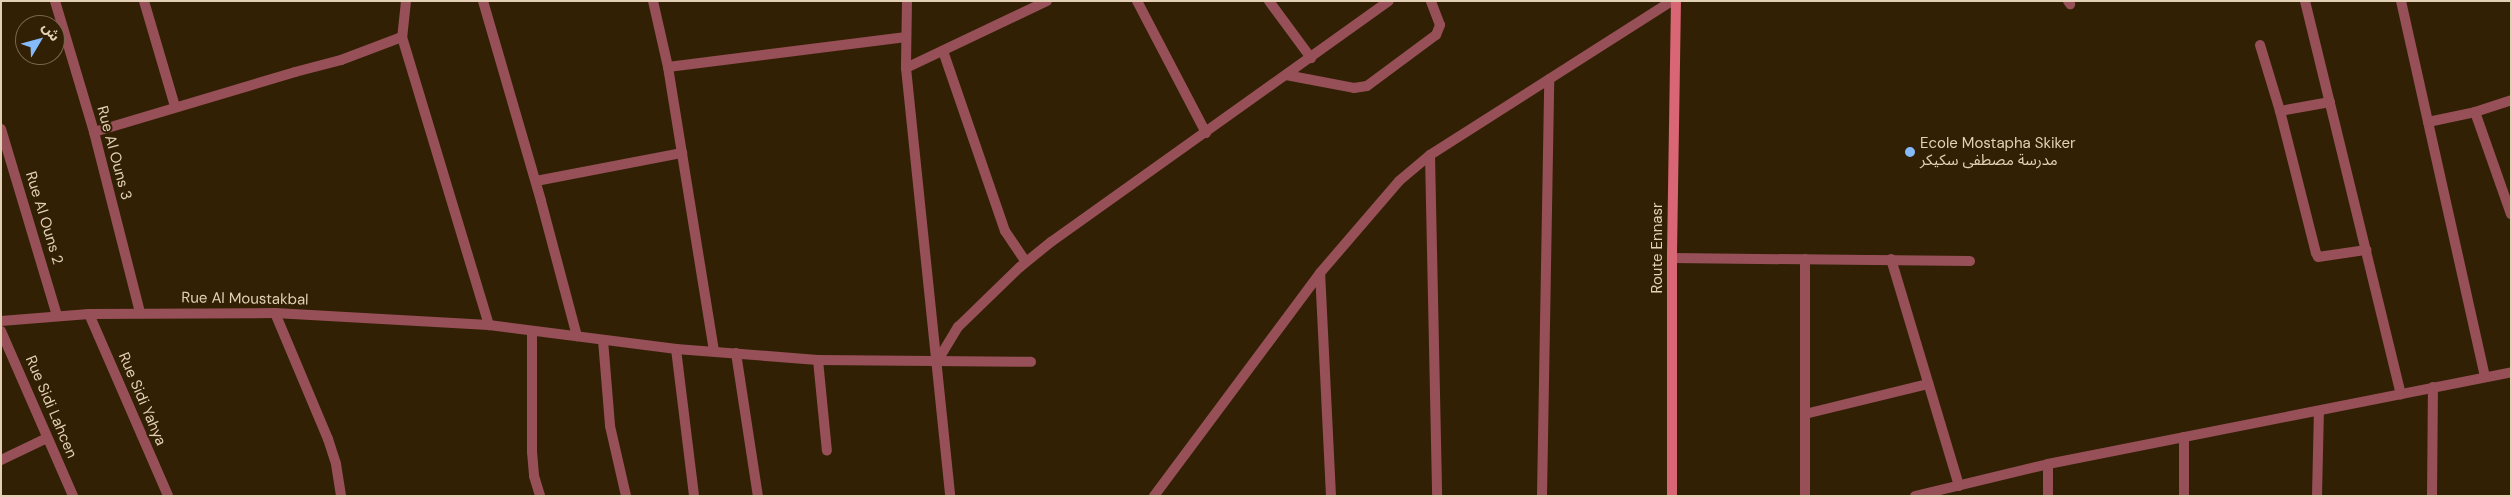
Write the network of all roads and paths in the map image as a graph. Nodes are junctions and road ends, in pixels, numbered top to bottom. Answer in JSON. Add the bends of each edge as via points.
{"nodes":[{"id":1,"x":55,"y":1,"type":"edge"},
{"id":2,"x":144,"y":1,"type":"edge"},
{"id":3,"x":406,"y":1,"type":"edge"},
{"id":4,"x":483,"y":1,"type":"edge"},
{"id":5,"x":653,"y":1,"type":"edge"},
{"id":6,"x":907,"y":1,"type":"edge"},
{"id":7,"x":1047,"y":1,"type":"edge"},
{"id":8,"x":1137,"y":1,"type":"edge"},
{"id":9,"x":1269,"y":1,"type":"edge"},
{"id":10,"x":1389,"y":1,"type":"edge"},
{"id":11,"x":1431,"y":1,"type":"edge"},
{"id":12,"x":1672,"y":1,"type":"edge"},
{"id":13,"x":1676,"y":1,"type":"edge"},
{"id":14,"x":2305,"y":1,"type":"edge"},
{"id":15,"x":2400,"y":1,"type":"edge"},
{"id":16,"x":402,"y":37,"type":"junction"},
{"id":17,"x":906,"y":37,"type":"junction"},
{"id":18,"x":2260,"y":44,"type":"dead end"},
{"id":19,"x":942,"y":51,"type":"junction"},
{"id":20,"x":1311,"y":58,"type":"junction"},
{"id":21,"x":668,"y":67,"type":"junction"},
{"id":22,"x":906,"y":68,"type":"junction"},
{"id":23,"x":1286,"y":75,"type":"junction"},
{"id":24,"x":1549,"y":79,"type":"junction"},
{"id":25,"x":2511,"y":100,"type":"edge"},
{"id":26,"x":2330,"y":102,"type":"junction"},
{"id":27,"x":176,"y":106,"type":"junction"},
{"id":28,"x":2280,"y":111,"type":"junction"},
{"id":29,"x":2474,"y":112,"type":"junction"},
{"id":30,"x":2428,"y":122,"type":"junction"},
{"id":31,"x":1,"y":129,"type":"edge"},
{"id":32,"x":94,"y":132,"type":"junction"},
{"id":33,"x":1206,"y":132,"type":"junction"},
{"id":34,"x":682,"y":153,"type":"junction"},
{"id":35,"x":1430,"y":155,"type":"junction"},
{"id":36,"x":536,"y":181,"type":"junction"},
{"id":37,"x":2511,"y":214,"type":"edge"},
{"id":38,"x":2366,"y":250,"type":"junction"},
{"id":39,"x":1672,"y":258,"type":"junction"},
{"id":40,"x":1806,"y":259,"type":"junction"},
{"id":41,"x":1891,"y":259,"type":"junction"},
{"id":42,"x":1970,"y":261,"type":"dead end"},
{"id":43,"x":1026,"y":262,"type":"junction"},
{"id":44,"x":1320,"y":273,"type":"junction"},
{"id":45,"x":140,"y":312,"type":"junction"},
{"id":46,"x":276,"y":313,"type":"junction"},
{"id":47,"x":89,"y":314,"type":"junction"},
{"id":48,"x":57,"y":316,"type":"junction"},
{"id":49,"x":1,"y":321,"type":"edge"},
{"id":50,"x":489,"y":325,"type":"junction"},
{"id":51,"x":1,"y":331,"type":"edge"},
{"id":52,"x":532,"y":331,"type":"junction"},
{"id":53,"x":577,"y":336,"type":"junction"},
{"id":54,"x":603,"y":340,"type":"junction"},
{"id":55,"x":676,"y":349,"type":"junction"},
{"id":56,"x":714,"y":350,"type":"junction"},
{"id":57,"x":736,"y":353,"type":"junction"},
{"id":58,"x":818,"y":360,"type":"junction"},
{"id":59,"x":938,"y":360,"type":"junction"},
{"id":60,"x":1031,"y":362,"type":"dead end"},
{"id":61,"x":2511,"y":372,"type":"edge"},
{"id":62,"x":2485,"y":377,"type":"junction"},
{"id":63,"x":1928,"y":384,"type":"junction"},
{"id":64,"x":2433,"y":387,"type":"junction"},
{"id":65,"x":2401,"y":394,"type":"junction"},
{"id":66,"x":2319,"y":411,"type":"junction"},
{"id":67,"x":1805,"y":414,"type":"junction"},
{"id":68,"x":2184,"y":437,"type":"junction"},
{"id":69,"x":48,"y":438,"type":"junction"},
{"id":70,"x":827,"y":451,"type":"dead end"},
{"id":71,"x":1,"y":460,"type":"edge"},
{"id":72,"x":2048,"y":464,"type":"junction"},
{"id":73,"x":1958,"y":486,"type":"junction"},
{"id":74,"x":1927,"y":494,"type":"edge"},
{"id":75,"x":73,"y":496,"type":"edge"},
{"id":76,"x":168,"y":496,"type":"edge"},
{"id":77,"x":341,"y":496,"type":"edge"},
{"id":78,"x":540,"y":496,"type":"edge"},
{"id":79,"x":626,"y":496,"type":"edge"},
{"id":80,"x":694,"y":496,"type":"edge"},
{"id":81,"x":758,"y":496,"type":"edge"},
{"id":82,"x":950,"y":496,"type":"edge"},
{"id":83,"x":1154,"y":496,"type":"edge"},
{"id":84,"x":1331,"y":496,"type":"edge"},
{"id":85,"x":1437,"y":496,"type":"edge"},
{"id":86,"x":1542,"y":496,"type":"edge"},
{"id":87,"x":1672,"y":496,"type":"edge"},
{"id":88,"x":1805,"y":496,"type":"edge"},
{"id":89,"x":1915,"y":496,"type":"edge"},
{"id":90,"x":2048,"y":496,"type":"edge"},
{"id":91,"x":2184,"y":496,"type":"edge"},
{"id":92,"x":2317,"y":496,"type":"edge"},
{"id":93,"x":2432,"y":496,"type":"edge"}],
"edges":[{"from":1,"to":32,"type":"street","name":"Rue Al Ouns 3"},
{"from":2,"to":27,"type":"street"},
{"from":3,"to":16,"type":"street"},
{"from":4,"to":36,"type":"street"},
{"from":5,"to":21,"type":"street"},
{"from":6,"to":17,"type":"street"},
{"from":7,"to":19,"type":"street"},
{"from":8,"to":33,"type":"street"},
{"from":9,"to":20,"type":"street"},
{"from":10,"to":20,"type":"street"},
{"from":11,"to":23,"type":"street","via":[[1440,25],[1436,35],[1367,86],[1354,88]]},
{"from":12,"to":24,"type":"street"},
{"from":13,"to":39,"type":"main road","name":"Route Ennasr"},
{"from":14,"to":26,"type":"street"},
{"from":15,"to":30,"type":"street"},
{"from":16,"to":27,"type":"street","via":[[341,60]]},
{"from":16,"to":50,"type":"street"},
{"from":17,"to":21,"type":"street"},
{"from":17,"to":22,"type":"street"},
{"from":18,"to":28,"type":"street"},
{"from":19,"to":22,"type":"street"},
{"from":19,"to":43,"type":"street","via":[[1005,231]]},
{"from":20,"to":23,"type":"street"},
{"from":21,"to":34,"type":"street"},
{"from":22,"to":59,"type":"street"},
{"from":23,"to":33,"type":"street"},
{"from":24,"to":35,"type":"street"},
{"from":24,"to":86,"type":"street"},
{"from":25,"to":29,"type":"street"},
{"from":26,"to":28,"type":"street"},
{"from":26,"to":38,"type":"street"},
{"from":27,"to":32,"type":"street"},
{"from":28,"to":38,"type":"street","via":[[2318,257]]},
{"from":29,"to":30,"type":"street"},
{"from":29,"to":37,"type":"street"},
{"from":30,"to":62,"type":"street"},
{"from":31,"to":48,"type":"street","name":"Rue Al Ouns 2"},
{"from":32,"to":45,"type":"street","name":"Rue Al Ouns 3"},
{"from":33,"to":43,"type":"street"},
{"from":34,"to":36,"type":"street"},
{"from":34,"to":56,"type":"street"},
{"from":35,"to":44,"type":"street","via":[[1400,180]]},
{"from":35,"to":85,"type":"street"},
{"from":36,"to":53,"type":"street"},
{"from":38,"to":65,"type":"street"},
{"from":39,"to":40,"type":"street"},
{"from":39,"to":87,"type":"main road","name":"Route Ennasr"},
{"from":40,"to":41,"type":"street"},
{"from":40,"to":67,"type":"street"},
{"from":41,"to":42,"type":"street"},
{"from":41,"to":63,"type":"street"},
{"from":43,"to":59,"type":"street","via":[[958,327]]},
{"from":44,"to":83,"type":"street"},
{"from":44,"to":84,"type":"street"},
{"from":45,"to":46,"type":"street","name":"Rue Al Moustakbal"},
{"from":45,"to":47,"type":"street","name":"Rue Al Moustakbal"},
{"from":46,"to":50,"type":"street","name":"Rue Al Moustakbal"},
{"from":46,"to":77,"type":"street","via":[[328,439]]},
{"from":47,"to":48,"type":"street","name":"Rue Al Moustakbal"},
{"from":47,"to":76,"type":"street","name":"Rue Sidi Yahya"},
{"from":48,"to":49,"type":"street","name":"Rue Al Moustakbal"},
{"from":50,"to":52,"type":"street","name":"Rue Al Moustakbal"},
{"from":51,"to":69,"type":"street","name":"Rue Sidi Lahcen"},
{"from":52,"to":53,"type":"street","name":"Rue Al Moustakbal"},
{"from":52,"to":78,"type":"street","via":[[532,452]]},
{"from":53,"to":54,"type":"street","name":"Rue Al Moustakbal"},
{"from":54,"to":55,"type":"street","name":"Rue Al Moustakbal"},
{"from":54,"to":79,"type":"street","via":[[610,426]]},
{"from":55,"to":56,"type":"street","name":"Rue Al Moustakbal"},
{"from":55,"to":80,"type":"street"},
{"from":56,"to":57,"type":"street","name":"Rue Al Moustakbal"},
{"from":57,"to":58,"type":"street","name":"Rue Al Moustakbal"},
{"from":57,"to":81,"type":"street"},
{"from":58,"to":59,"type":"street","name":"Rue Al Moustakbal"},
{"from":58,"to":70,"type":"street"},
{"from":59,"to":60,"type":"street","name":"Rue Al Moustakbal"},
{"from":59,"to":82,"type":"street"},
{"from":61,"to":62,"type":"street"},
{"from":62,"to":64,"type":"street"},
{"from":63,"to":67,"type":"street"},
{"from":63,"to":73,"type":"street"},
{"from":64,"to":65,"type":"street"},
{"from":64,"to":93,"type":"street"},
{"from":65,"to":66,"type":"street"},
{"from":66,"to":68,"type":"street"},
{"from":66,"to":92,"type":"street"},
{"from":67,"to":88,"type":"street"},
{"from":68,"to":72,"type":"street"},
{"from":68,"to":91,"type":"street"},
{"from":69,"to":71,"type":"street"},
{"from":69,"to":75,"type":"street","name":"Rue Sidi Lahcen"},
{"from":72,"to":73,"type":"street"},
{"from":72,"to":90,"type":"street"},
{"from":73,"to":74,"type":"street"},
{"from":74,"to":89,"type":"street"}]}
